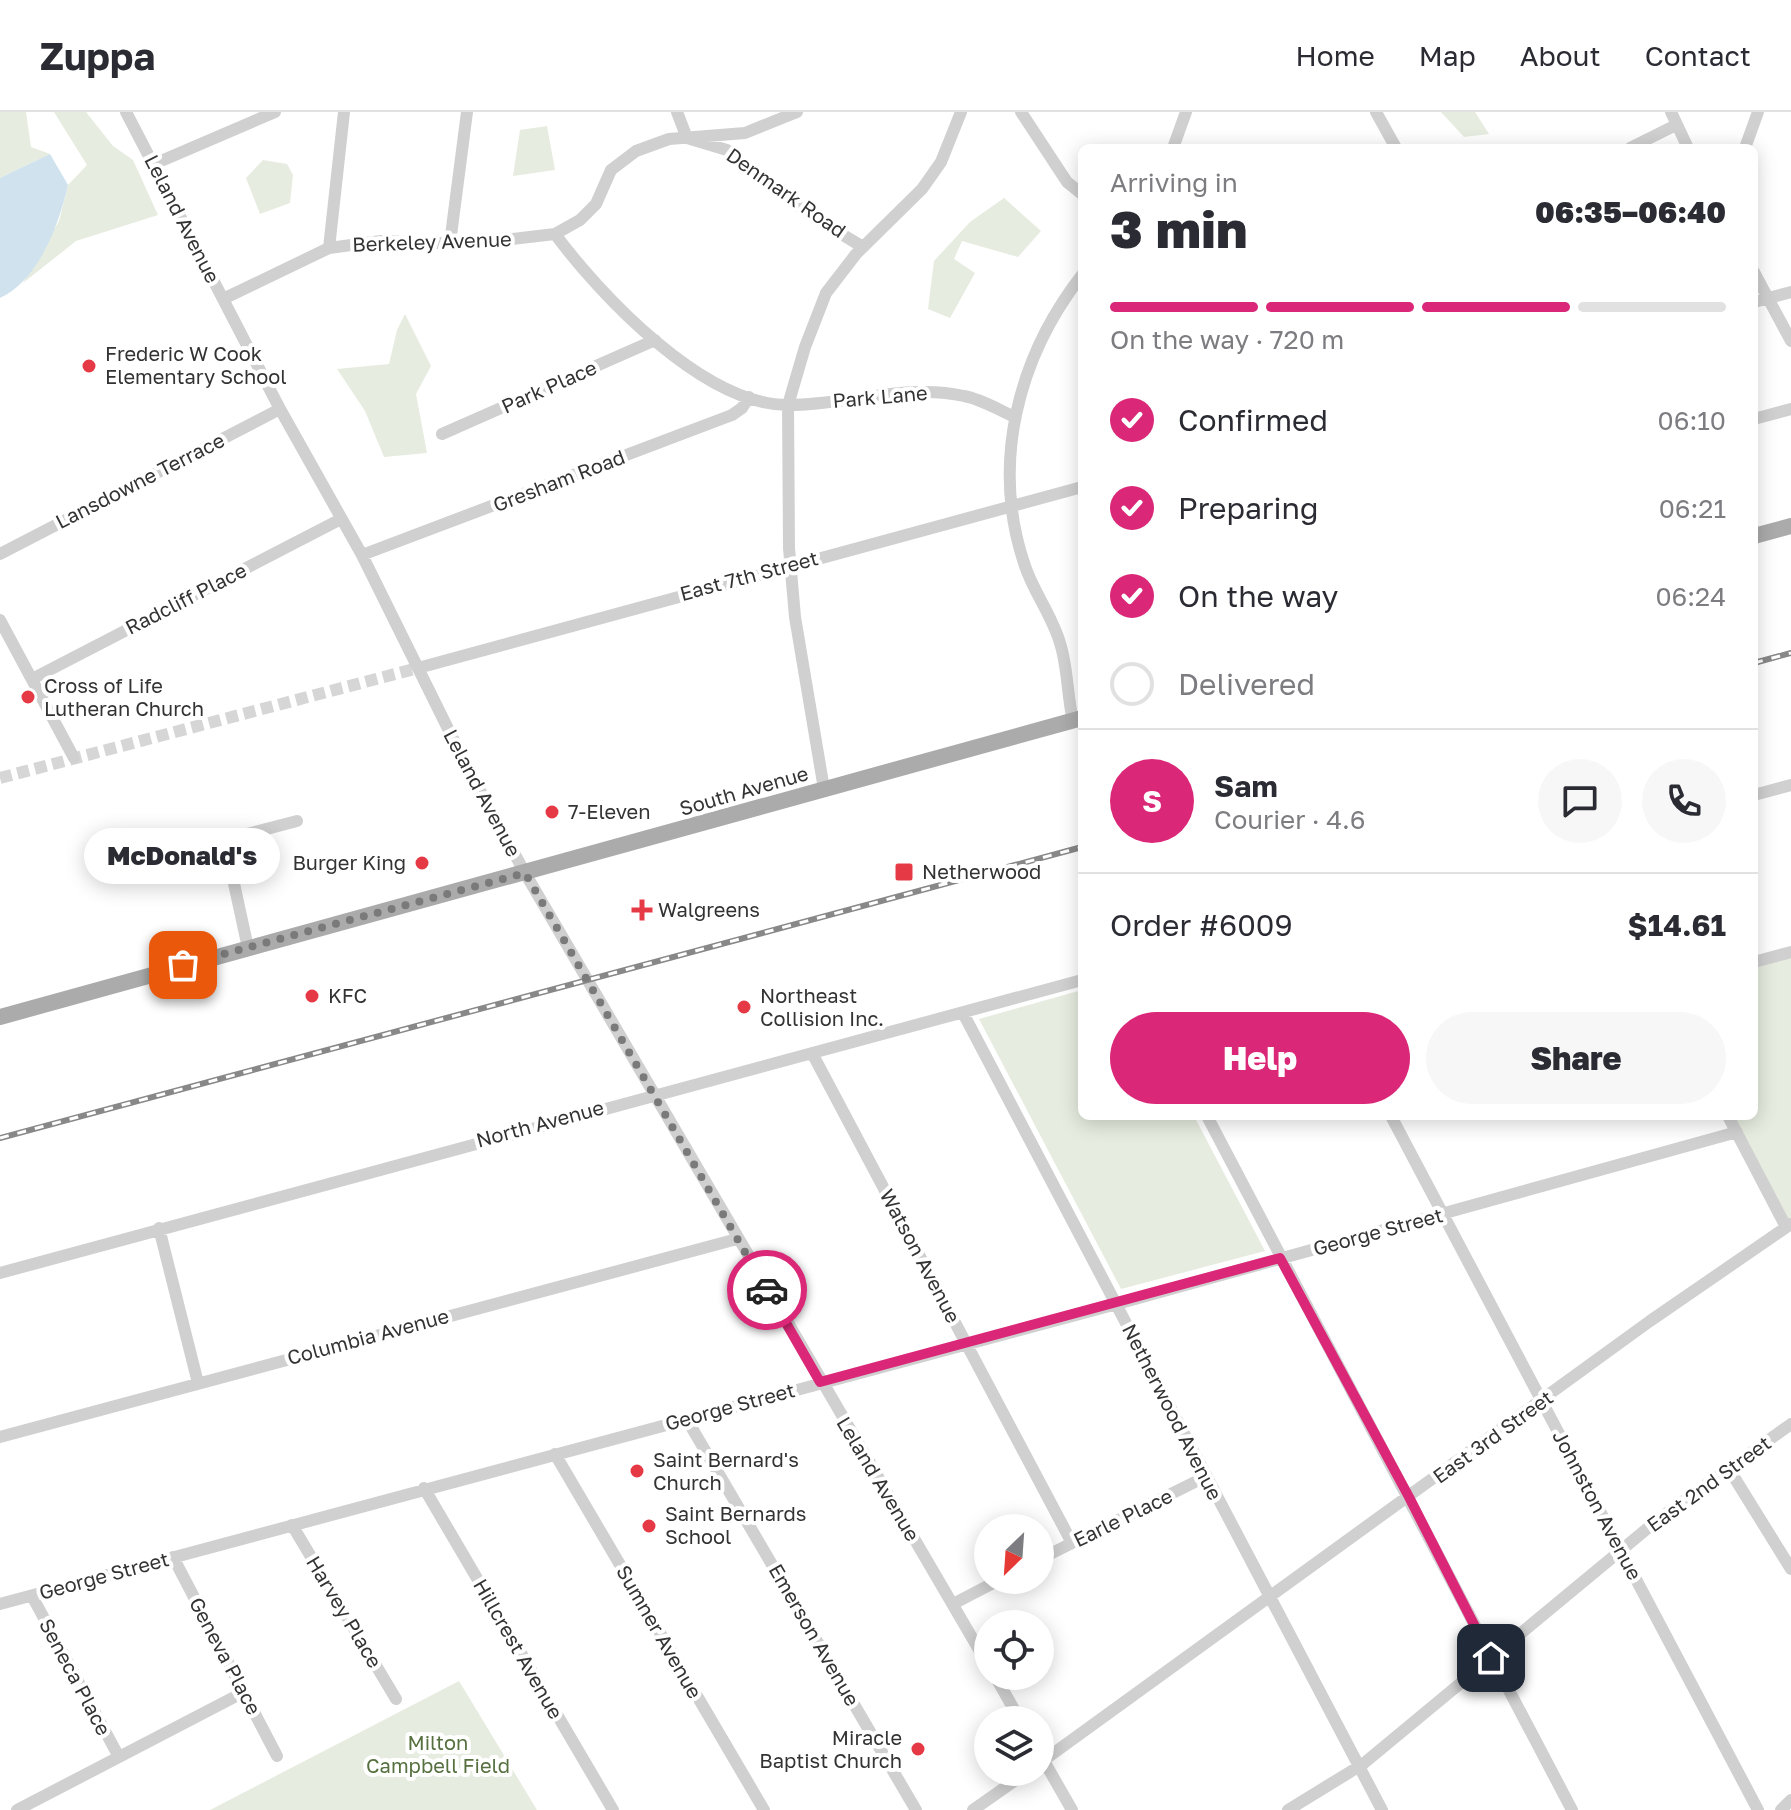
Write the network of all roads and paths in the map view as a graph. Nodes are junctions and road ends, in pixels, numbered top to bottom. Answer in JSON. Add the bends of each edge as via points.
{"nodes":[{"id":1,"x":126,"y":112,"type":"edge"},
{"id":2,"x":275,"y":112,"type":"edge"},
{"id":3,"x":344,"y":112,"type":"edge"},
{"id":4,"x":467,"y":112,"type":"edge"},
{"id":5,"x":677,"y":112,"type":"edge"},
{"id":6,"x":797,"y":112,"type":"edge"},
{"id":7,"x":961,"y":112,"type":"edge"},
{"id":8,"x":1021,"y":112,"type":"edge"},
{"id":9,"x":1186,"y":112,"type":"edge"},
{"id":10,"x":1376,"y":112,"type":"edge"},
{"id":11,"x":1671,"y":112,"type":"edge"},
{"id":12,"x":1758,"y":112,"type":"edge"},
{"id":13,"x":1676,"y":125,"type":"junction"},
{"id":14,"x":687,"y":138,"type":"junction"},
{"id":15,"x":1174,"y":144,"type":"edge"},
{"id":16,"x":1394,"y":144,"type":"edge"},
{"id":17,"x":1638,"y":144,"type":"edge"},
{"id":18,"x":1686,"y":144,"type":"edge"},
{"id":19,"x":1746,"y":144,"type":"edge"},
{"id":20,"x":154,"y":164,"type":"junction"},
{"id":21,"x":1078,"y":190,"type":"edge"},
{"id":22,"x":555,"y":234,"type":"junction"},
{"id":23,"x":450,"y":243,"type":"junction"},
{"id":24,"x":863,"y":247,"type":"junction"},
{"id":25,"x":329,"y":248,"type":"junction"},
{"id":26,"x":1758,"y":279,"type":"edge"},
{"id":27,"x":1078,"y":281,"type":"edge"},
{"id":28,"x":1791,"y":292,"type":"edge"},
{"id":29,"x":1768,"y":298,"type":"junction"},
{"id":30,"x":223,"y":299,"type":"junction"},
{"id":31,"x":1758,"y":301,"type":"edge"},
{"id":32,"x":655,"y":340,"type":"junction"},
{"id":33,"x":1791,"y":341,"type":"edge"},
{"id":34,"x":749,"y":397,"type":"junction"},
{"id":35,"x":788,"y":405,"type":"junction"},
{"id":36,"x":280,"y":409,"type":"junction"},
{"id":37,"x":1791,"y":409,"type":"edge"},
{"id":38,"x":1015,"y":417,"type":"junction"},
{"id":39,"x":1758,"y":418,"type":"edge"},
{"id":40,"x":442,"y":434,"type":"dead end"},
{"id":41,"x":1078,"y":488,"type":"edge"},
{"id":42,"x":1012,"y":507,"type":"junction"},
{"id":43,"x":341,"y":519,"type":"junction"},
{"id":44,"x":1791,"y":526,"type":"edge"},
{"id":45,"x":1758,"y":535,"type":"edge"},
{"id":46,"x":0,"y":554,"type":"edge"},
{"id":47,"x":362,"y":555,"type":"junction"},
{"id":48,"x":791,"y":564,"type":"junction"},
{"id":49,"x":0,"y":620,"type":"edge"},
{"id":50,"x":418,"y":668,"type":"junction"},
{"id":51,"x":32,"y":679,"type":"junction"},
{"id":52,"x":1077,"y":719,"type":"edge"},
{"id":53,"x":74,"y":758,"type":"dead end"},
{"id":54,"x":1791,"y":785,"type":"edge"},
{"id":55,"x":824,"y":789,"type":"junction"},
{"id":56,"x":1758,"y":794,"type":"edge"},
{"id":57,"x":297,"y":821,"type":"dead end"},
{"id":58,"x":225,"y":842,"type":"junction"},
{"id":59,"x":174,"y":853,"type":"dead end"},
{"id":60,"x":525,"y":873,"type":"junction"},
{"id":61,"x":248,"y":948,"type":"junction"},
{"id":62,"x":1791,"y":952,"type":"edge"},
{"id":63,"x":1758,"y":961,"type":"edge"},
{"id":64,"x":1078,"y":981,"type":"edge"},
{"id":65,"x":963,"y":1013,"type":"junction"},
{"id":66,"x":0,"y":1017,"type":"edge"},
{"id":67,"x":812,"y":1053,"type":"junction"},
{"id":68,"x":653,"y":1094,"type":"junction"},
{"id":69,"x":1209,"y":1120,"type":"edge"},
{"id":70,"x":1393,"y":1120,"type":"edge"},
{"id":71,"x":1730,"y":1120,"type":"edge"},
{"id":72,"x":1737,"y":1132,"type":"junction"},
{"id":73,"x":1443,"y":1214,"type":"junction"},
{"id":74,"x":1789,"y":1225,"type":"edge"},
{"id":75,"x":159,"y":1228,"type":"junction"},
{"id":76,"x":737,"y":1239,"type":"junction"},
{"id":77,"x":1280,"y":1258,"type":"junction"},
{"id":78,"x":0,"y":1273,"type":"edge"},
{"id":79,"x":1117,"y":1304,"type":"junction"},
{"id":80,"x":966,"y":1343,"type":"junction"},
{"id":81,"x":820,"y":1382,"type":"junction"},
{"id":82,"x":198,"y":1383,"type":"junction"},
{"id":83,"x":1542,"y":1401,"type":"junction"},
{"id":84,"x":686,"y":1418,"type":"junction"},
{"id":85,"x":1791,"y":1424,"type":"edge"},
{"id":86,"x":0,"y":1437,"type":"edge"},
{"id":87,"x":555,"y":1454,"type":"junction"},
{"id":88,"x":1729,"y":1469,"type":"junction"},
{"id":89,"x":1205,"y":1477,"type":"junction"},
{"id":90,"x":424,"y":1488,"type":"junction"},
{"id":91,"x":1409,"y":1497,"type":"junction"},
{"id":92,"x":292,"y":1525,"type":"junction"},
{"id":93,"x":1072,"y":1543,"type":"junction"},
{"id":94,"x":1621,"y":1551,"type":"junction"},
{"id":95,"x":1054,"y":1552,"type":"edge"},
{"id":96,"x":173,"y":1557,"type":"junction"},
{"id":97,"x":1791,"y":1569,"type":"edge"},
{"id":98,"x":974,"y":1593,"type":"edge"},
{"id":99,"x":32,"y":1596,"type":"junction"},
{"id":100,"x":1270,"y":1599,"type":"junction"},
{"id":101,"x":0,"y":1604,"type":"edge"},
{"id":102,"x":953,"y":1604,"type":"junction"},
{"id":103,"x":974,"y":1641,"type":"edge"},
{"id":104,"x":1491,"y":1658,"type":"junction"},
{"id":105,"x":244,"y":1692,"type":"junction"},
{"id":106,"x":396,"y":1699,"type":"dead end"},
{"id":107,"x":1054,"y":1750,"type":"edge"},
{"id":108,"x":277,"y":1756,"type":"dead end"},
{"id":109,"x":119,"y":1757,"type":"junction"},
{"id":110,"x":1358,"y":1767,"type":"junction"},
{"id":111,"x":1054,"y":1780,"type":"edge"},
{"id":112,"x":1007,"y":1786,"type":"edge"},
{"id":113,"x":1791,"y":1800,"type":"edge"},
{"id":114,"x":17,"y":1810,"type":"edge"},
{"id":115,"x":613,"y":1810,"type":"edge"},
{"id":116,"x":764,"y":1810,"type":"edge"},
{"id":117,"x":916,"y":1810,"type":"edge"},
{"id":118,"x":973,"y":1810,"type":"edge"},
{"id":119,"x":1072,"y":1810,"type":"edge"},
{"id":120,"x":1288,"y":1810,"type":"edge"},
{"id":121,"x":1382,"y":1810,"type":"edge"},
{"id":122,"x":1572,"y":1810,"type":"edge"},
{"id":123,"x":1758,"y":1810,"type":"edge"},
{"id":124,"x":1781,"y":1810,"type":"edge"}],
"edges":[{"from":1,"to":20,"type":"street","name":"Leland Avenue"},
{"from":2,"to":20,"type":"street"},
{"from":3,"to":25,"type":"street"},
{"from":4,"to":23,"type":"street"},
{"from":5,"to":14,"type":"street"},
{"from":6,"to":14,"type":"street","name":"Berkeley Avenue","via":[[745,133]]},
{"from":7,"to":24,"type":"street","via":[[941,162],[922,189]]},
{"from":8,"to":21,"type":"street","via":[[1059,172]]},
{"from":9,"to":15,"type":"street"},
{"from":10,"to":16,"type":"street"},
{"from":11,"to":13,"type":"street"},
{"from":12,"to":19,"type":"street"},
{"from":13,"to":17,"type":"street"},
{"from":13,"to":18,"type":"street"},
{"from":14,"to":22,"type":"street","name":"Berkeley Avenue","via":[[653,144],[621,159],[596,204]]},
{"from":14,"to":24,"type":"street","name":"Denmark Road","via":[[727,150],[813,217]]},
{"from":20,"to":30,"type":"street","name":"Leland Avenue"},
{"from":22,"to":23,"type":"street","name":"Berkeley Avenue"},
{"from":22,"to":32,"type":"street","name":"Park Lane","via":[[605,297]]},
{"from":23,"to":25,"type":"street","name":"Berkeley Avenue","via":[[381,241]]},
{"from":24,"to":35,"type":"street","via":[[826,293]]},
{"from":25,"to":30,"type":"street","name":"Berkeley Avenue"},
{"from":26,"to":29,"type":"street"},
{"from":27,"to":38,"type":"street","via":[[1033,353]]},
{"from":28,"to":29,"type":"street"},
{"from":29,"to":31,"type":"street"},
{"from":29,"to":33,"type":"street"},
{"from":30,"to":36,"type":"street","name":"Leland Avenue"},
{"from":32,"to":34,"type":"street","name":"Park Lane","via":[[703,374]]},
{"from":32,"to":40,"type":"street","name":"Park Place"},
{"from":34,"to":35,"type":"street","name":"Park Lane"},
{"from":34,"to":47,"type":"street","name":"Gresham Road","via":[[732,415]]},
{"from":35,"to":38,"type":"street","name":"Park Lane","via":[[938,392],[967,396]]},
{"from":35,"to":48,"type":"street"},
{"from":36,"to":43,"type":"street","name":"Leland Avenue"},
{"from":36,"to":46,"type":"street","name":"Lansdowne Terrace"},
{"from":37,"to":39,"type":"street"},
{"from":38,"to":42,"type":"street","via":[[1009,476]]},
{"from":41,"to":42,"type":"street","name":"East 7th Street"},
{"from":42,"to":48,"type":"street","name":"East 7th Street"},
{"from":42,"to":52,"type":"street","via":[[1025,568],[1060,640]]},
{"from":43,"to":47,"type":"street","name":"Leland Avenue"},
{"from":43,"to":51,"type":"street","name":"Radcliff Place"},
{"from":44,"to":45,"type":"main road"},
{"from":47,"to":50,"type":"street","name":"Leland Avenue"},
{"from":48,"to":50,"type":"street","name":"East 7th Street"},
{"from":48,"to":55,"type":"street"},
{"from":49,"to":51,"type":"street"},
{"from":50,"to":60,"type":"street","name":"Leland Avenue"},
{"from":51,"to":53,"type":"street"},
{"from":52,"to":55,"type":"main road","name":"South Avenue"},
{"from":54,"to":56,"type":"street"},
{"from":55,"to":60,"type":"main road","name":"South Avenue"},
{"from":57,"to":58,"type":"street"},
{"from":58,"to":59,"type":"street"},
{"from":58,"to":61,"type":"street"},
{"from":60,"to":61,"type":"main road","name":"South Avenue"},
{"from":60,"to":68,"type":"street","name":"Leland Avenue"},
{"from":61,"to":66,"type":"main road","name":"South Avenue"},
{"from":62,"to":63,"type":"street"},
{"from":64,"to":65,"type":"street","name":"North Avenue"},
{"from":65,"to":67,"type":"street","name":"North Avenue"},
{"from":65,"to":79,"type":"street","name":"Netherwood Avenue"},
{"from":67,"to":68,"type":"street","name":"North Avenue"},
{"from":67,"to":80,"type":"street","name":"Watson Avenue"},
{"from":68,"to":75,"type":"street","name":"North Avenue"},
{"from":68,"to":76,"type":"street","name":"Leland Avenue"},
{"from":69,"to":77,"type":"street"},
{"from":70,"to":73,"type":"street","name":"Johnston Avenue"},
{"from":71,"to":72,"type":"street"},
{"from":72,"to":73,"type":"street","name":"George Street"},
{"from":72,"to":74,"type":"street"},
{"from":73,"to":77,"type":"street","name":"George Street"},
{"from":73,"to":83,"type":"street","name":"Johnston Avenue"},
{"from":74,"to":83,"type":"street","name":"East 3rd Street"},
{"from":75,"to":78,"type":"street","name":"North Avenue"},
{"from":75,"to":82,"type":"street"},
{"from":76,"to":81,"type":"street","name":"Leland Avenue"},
{"from":76,"to":82,"type":"street","name":"Columbia Avenue"},
{"from":77,"to":79,"type":"street","name":"George Street"},
{"from":77,"to":91,"type":"street"},
{"from":79,"to":80,"type":"street","name":"George Street"},
{"from":79,"to":89,"type":"street","name":"Netherwood Avenue"},
{"from":80,"to":81,"type":"street","name":"George Street"},
{"from":80,"to":93,"type":"street","name":"Watson Avenue"},
{"from":81,"to":84,"type":"street","name":"George Street"},
{"from":81,"to":102,"type":"street","name":"Leland Avenue"},
{"from":82,"to":86,"type":"street","name":"Columbia Avenue"},
{"from":83,"to":91,"type":"street","name":"East 3rd Street"},
{"from":83,"to":94,"type":"street","name":"Johnston Avenue"},
{"from":84,"to":87,"type":"street","name":"George Street"},
{"from":84,"to":117,"type":"street","name":"Emerson Avenue"},
{"from":85,"to":88,"type":"street","name":"East 2nd Street"},
{"from":87,"to":90,"type":"street","name":"George Street"},
{"from":87,"to":116,"type":"street","name":"Sumner Avenue"},
{"from":88,"to":94,"type":"street","name":"East 2nd Street"},
{"from":88,"to":97,"type":"street"},
{"from":89,"to":93,"type":"street","name":"Earle Place"},
{"from":89,"to":100,"type":"street","name":"Netherwood Avenue"},
{"from":90,"to":92,"type":"street","name":"George Street"},
{"from":90,"to":115,"type":"street","name":"Hillcrest Avenue"},
{"from":91,"to":100,"type":"street","name":"East 3rd Street"},
{"from":91,"to":104,"type":"street"},
{"from":92,"to":96,"type":"street","name":"George Street"},
{"from":92,"to":106,"type":"street","name":"Harvey Place"},
{"from":93,"to":95,"type":"street","name":"Earle Place"},
{"from":94,"to":104,"type":"street","name":"East 2nd Street"},
{"from":94,"to":123,"type":"street","name":"Johnston Avenue"},
{"from":96,"to":99,"type":"street","name":"George Street"},
{"from":96,"to":105,"type":"street","name":"Geneva Place"},
{"from":98,"to":102,"type":"street"},
{"from":99,"to":101,"type":"street","name":"George Street"},
{"from":99,"to":109,"type":"street","name":"Seneca Place"},
{"from":100,"to":107,"type":"street","name":"East 3rd Street"},
{"from":100,"to":110,"type":"street","name":"Netherwood Avenue"},
{"from":102,"to":103,"type":"street","name":"Leland Avenue"},
{"from":104,"to":110,"type":"street","name":"East 2nd Street"},
{"from":104,"to":122,"type":"street"},
{"from":105,"to":108,"type":"street","name":"Geneva Place"},
{"from":105,"to":109,"type":"street"},
{"from":109,"to":114,"type":"street"},
{"from":110,"to":120,"type":"street","name":"East 2nd Street"},
{"from":110,"to":121,"type":"street","name":"Netherwood Avenue"},
{"from":111,"to":119,"type":"street"},
{"from":112,"to":118,"type":"street"},
{"from":113,"to":124,"type":"street"}]}
